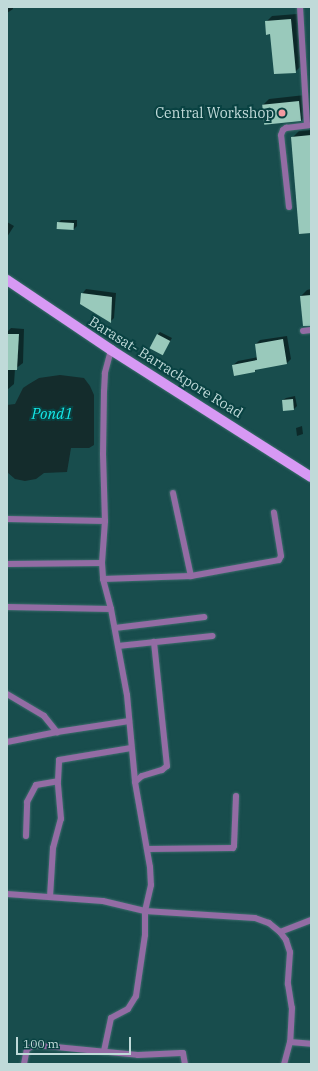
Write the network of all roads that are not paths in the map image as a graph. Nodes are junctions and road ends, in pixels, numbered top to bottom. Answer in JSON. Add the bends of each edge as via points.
{"nodes":[{"id":1,"x":300,"y":7,"type":"edge"},
{"id":2,"x":309,"y":125,"type":"edge"},
{"id":3,"x":289,"y":207,"type":"dead end"},
{"id":4,"x":7,"y":280,"type":"edge"},
{"id":5,"x":311,"y":330,"type":"edge"},
{"id":6,"x":303,"y":331,"type":"dead end"},
{"id":7,"x":111,"y":350,"type":"junction"},
{"id":8,"x":311,"y":477,"type":"edge"},
{"id":9,"x":173,"y":493,"type":"dead end"},
{"id":10,"x":274,"y":514,"type":"dead end"},
{"id":11,"x":7,"y":520,"type":"edge"},
{"id":12,"x":105,"y":521,"type":"junction"},
{"id":13,"x":102,"y":563,"type":"junction"},
{"id":14,"x":7,"y":564,"type":"edge"},
{"id":15,"x":191,"y":576,"type":"junction"},
{"id":16,"x":103,"y":579,"type":"junction"},
{"id":17,"x":7,"y":607,"type":"edge"},
{"id":18,"x":111,"y":609,"type":"junction"},
{"id":19,"x":204,"y":617,"type":"dead end"},
{"id":20,"x":115,"y":628,"type":"junction"},
{"id":21,"x":212,"y":636,"type":"dead end"},
{"id":22,"x":154,"y":642,"type":"junction"},
{"id":23,"x":118,"y":646,"type":"junction"},
{"id":24,"x":7,"y":694,"type":"edge"},
{"id":25,"x":129,"y":721,"type":"junction"},
{"id":26,"x":57,"y":732,"type":"junction"},
{"id":27,"x":7,"y":742,"type":"edge"},
{"id":28,"x":131,"y":748,"type":"junction"},
{"id":29,"x":58,"y":781,"type":"junction"},
{"id":30,"x":135,"y":782,"type":"junction"},
{"id":31,"x":236,"y":796,"type":"dead end"},
{"id":32,"x":26,"y":836,"type":"dead end"},
{"id":33,"x":148,"y":849,"type":"junction"},
{"id":34,"x":7,"y":894,"type":"edge"},
{"id":35,"x":50,"y":897,"type":"junction"},
{"id":36,"x":145,"y":911,"type":"junction"},
{"id":37,"x":311,"y":920,"type":"edge"},
{"id":38,"x":280,"y":932,"type":"junction"},
{"id":39,"x":290,"y":1042,"type":"junction"},
{"id":40,"x":311,"y":1044,"type":"edge"},
{"id":41,"x":104,"y":1051,"type":"junction"},
{"id":42,"x":24,"y":1064,"type":"edge"},
{"id":43,"x":184,"y":1064,"type":"edge"},
{"id":44,"x":284,"y":1064,"type":"edge"}],
"edges":[{"from":1,"to":2,"type":"street"},
{"from":2,"to":3,"type":"street","via":[[283,130]]},
{"from":4,"to":7,"type":"main road","name":"Barasat- Barrackpore Road"},
{"from":5,"to":6,"type":"street"},
{"from":7,"to":8,"type":"main road","name":"Barasat- Barrackpore Road"},
{"from":7,"to":12,"type":"street","via":[[105,373],[104,391]]},
{"from":9,"to":15,"type":"street"},
{"from":10,"to":15,"type":"street","via":[[281,556],[279,560]]},
{"from":11,"to":12,"type":"street"},
{"from":12,"to":13,"type":"street"},
{"from":13,"to":14,"type":"street"},
{"from":13,"to":16,"type":"street"},
{"from":15,"to":16,"type":"street"},
{"from":16,"to":18,"type":"street"},
{"from":17,"to":18,"type":"street"},
{"from":18,"to":20,"type":"street"},
{"from":19,"to":20,"type":"street"},
{"from":20,"to":23,"type":"street"},
{"from":21,"to":22,"type":"street"},
{"from":22,"to":23,"type":"street"},
{"from":22,"to":30,"type":"street","via":[[167,766],[142,776]]},
{"from":23,"to":25,"type":"street"},
{"from":24,"to":26,"type":"street","via":[[44,716]]},
{"from":25,"to":26,"type":"street"},
{"from":25,"to":28,"type":"street"},
{"from":26,"to":27,"type":"street"},
{"from":28,"to":29,"type":"street","via":[[61,758]]},
{"from":28,"to":30,"type":"street"},
{"from":29,"to":32,"type":"street","via":[[38,784],[35,787],[26,806]]},
{"from":29,"to":35,"type":"street","via":[[61,819],[53,848]]},
{"from":30,"to":33,"type":"street"},
{"from":31,"to":33,"type":"street","via":[[233,848]]},
{"from":33,"to":36,"type":"street","via":[[152,884]]},
{"from":34,"to":35,"type":"street"},
{"from":35,"to":36,"type":"street","via":[[103,901]]},
{"from":36,"to":38,"type":"street","via":[[255,918],[269,923]]},
{"from":36,"to":41,"type":"street","via":[[145,935],[136,996],[128,1009],[111,1018]]},
{"from":37,"to":38,"type":"street"},
{"from":38,"to":39,"type":"street","via":[[290,952]]},
{"from":39,"to":40,"type":"street"},
{"from":39,"to":44,"type":"street"},
{"from":41,"to":42,"type":"street","via":[[35,1045],[27,1049]]},
{"from":41,"to":43,"type":"street","via":[[143,1055],[181,1052]]}]}
